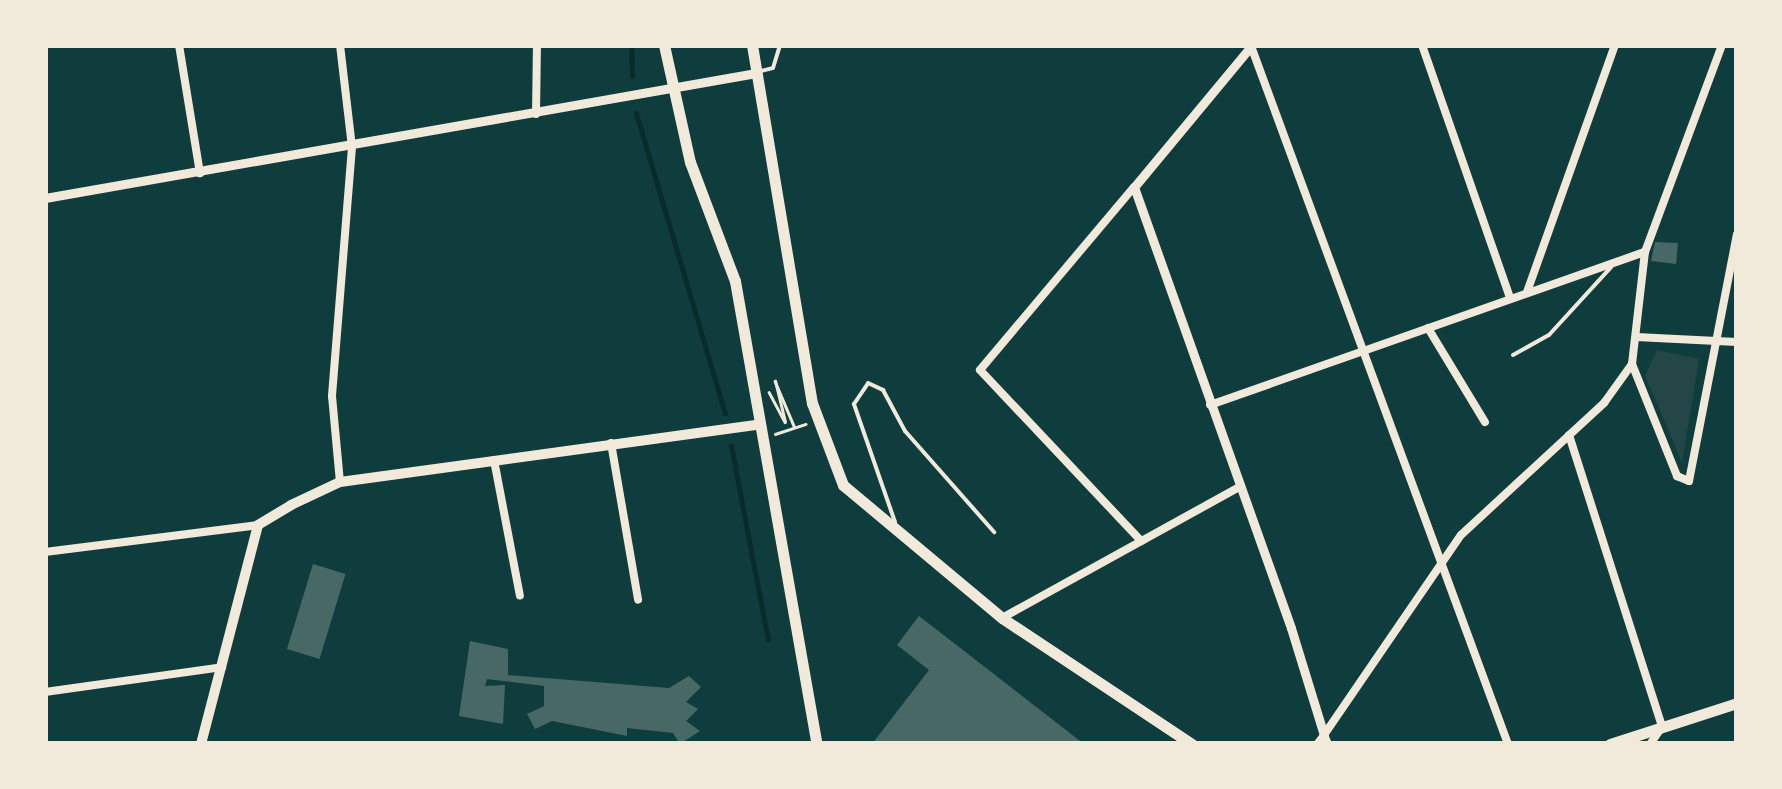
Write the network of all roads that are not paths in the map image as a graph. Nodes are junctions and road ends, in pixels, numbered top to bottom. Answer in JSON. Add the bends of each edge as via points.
{"nodes":[{"id":1,"x":179,"y":45,"type":"edge"},
{"id":2,"x":340,"y":45,"type":"edge"},
{"id":3,"x":537,"y":45,"type":"edge"},
{"id":4,"x":664,"y":45,"type":"edge"},
{"id":5,"x":752,"y":45,"type":"edge"},
{"id":6,"x":780,"y":45,"type":"edge"},
{"id":7,"x":1422,"y":45,"type":"edge"},
{"id":8,"x":1616,"y":45,"type":"edge"},
{"id":9,"x":1722,"y":45,"type":"edge"},
{"id":10,"x":1252,"y":46,"type":"edge"},
{"id":11,"x":756,"y":73,"type":"junction"},
{"id":12,"x":671,"y":90,"type":"junction"},
{"id":13,"x":536,"y":114,"type":"junction"},
{"id":14,"x":352,"y":148,"type":"junction"},
{"id":15,"x":200,"y":172,"type":"junction"},
{"id":16,"x":45,"y":188,"type":"edge"},
{"id":17,"x":1134,"y":188,"type":"junction"},
{"id":18,"x":46,"y":198,"type":"edge"},
{"id":19,"x":1737,"y":235,"type":"edge"},
{"id":20,"x":1645,"y":252,"type":"junction"},
{"id":21,"x":1614,"y":263,"type":"junction"},
{"id":22,"x":1527,"y":292,"type":"junction"},
{"id":23,"x":1510,"y":298,"type":"junction"},
{"id":24,"x":1428,"y":328,"type":"junction"},
{"id":25,"x":1636,"y":337,"type":"junction"},
{"id":26,"x":1714,"y":341,"type":"junction"},
{"id":27,"x":1737,"y":342,"type":"edge"},
{"id":28,"x":1363,"y":350,"type":"junction"},
{"id":29,"x":1513,"y":355,"type":"dead end"},
{"id":30,"x":1632,"y":364,"type":"junction"},
{"id":31,"x":1209,"y":405,"type":"junction"},
{"id":32,"x":1484,"y":422,"type":"dead end"},
{"id":33,"x":761,"y":424,"type":"junction"},
{"id":34,"x":1569,"y":435,"type":"junction"},
{"id":35,"x":611,"y":444,"type":"junction"},
{"id":36,"x":494,"y":460,"type":"junction"},
{"id":37,"x":340,"y":482,"type":"junction"},
{"id":38,"x":1239,"y":487,"type":"junction"},
{"id":39,"x":258,"y":525,"type":"junction"},
{"id":40,"x":994,"y":532,"type":"dead end"},
{"id":41,"x":1141,"y":540,"type":"junction"},
{"id":42,"x":900,"y":542,"type":"junction"},
{"id":43,"x":45,"y":552,"type":"edge"},
{"id":44,"x":1439,"y":565,"type":"junction"},
{"id":45,"x":520,"y":596,"type":"dead end"},
{"id":46,"x":638,"y":600,"type":"dead end"},
{"id":47,"x":1002,"y":618,"type":"junction"},
{"id":48,"x":222,"y":667,"type":"junction"},
{"id":49,"x":45,"y":692,"type":"edge"},
{"id":50,"x":1737,"y":703,"type":"edge"},
{"id":51,"x":1662,"y":727,"type":"junction"},
{"id":52,"x":1326,"y":739,"type":"edge"},
{"id":53,"x":201,"y":744,"type":"edge"},
{"id":54,"x":817,"y":744,"type":"edge"},
{"id":55,"x":1192,"y":744,"type":"edge"},
{"id":56,"x":1317,"y":744,"type":"edge"},
{"id":57,"x":1508,"y":744,"type":"edge"},
{"id":58,"x":1610,"y":744,"type":"edge"},
{"id":59,"x":1650,"y":744,"type":"edge"}],
"edges":[{"from":1,"to":15,"type":"street"},
{"from":2,"to":14,"type":"street"},
{"from":3,"to":13,"type":"street"},
{"from":4,"to":12,"type":"main road"},
{"from":5,"to":11,"type":"main road"},
{"from":6,"to":11,"type":"lane","via":[[773,68]]},
{"from":7,"to":23,"type":"street"},
{"from":8,"to":22,"type":"street"},
{"from":9,"to":20,"type":"street"},
{"from":10,"to":17,"type":"street"},
{"from":10,"to":28,"type":"street"},
{"from":11,"to":12,"type":"street"},
{"from":11,"to":42,"type":"main road","via":[[817,422],[844,485]]},
{"from":12,"to":13,"type":"street"},
{"from":12,"to":33,"type":"main road","via":[[735,280]]},
{"from":13,"to":14,"type":"street"},
{"from":14,"to":15,"type":"street"},
{"from":14,"to":37,"type":"street","via":[[332,396]]},
{"from":15,"to":18,"type":"street"},
{"from":16,"to":18,"type":"street"},
{"from":17,"to":31,"type":"street"},
{"from":17,"to":41,"type":"street","via":[[980,370]]},
{"from":19,"to":26,"type":"street"},
{"from":20,"to":21,"type":"street"},
{"from":20,"to":25,"type":"street"},
{"from":21,"to":22,"type":"street"},
{"from":21,"to":29,"type":"lane","via":[[1549,335]]},
{"from":22,"to":23,"type":"street"},
{"from":23,"to":24,"type":"street"},
{"from":24,"to":28,"type":"street"},
{"from":24,"to":32,"type":"street"},
{"from":25,"to":26,"type":"street"},
{"from":25,"to":30,"type":"street"},
{"from":26,"to":27,"type":"street"},
{"from":26,"to":30,"type":"street","via":[[1685,483]]},
{"from":28,"to":31,"type":"street"},
{"from":28,"to":44,"type":"street"},
{"from":30,"to":34,"type":"street"},
{"from":31,"to":38,"type":"street"},
{"from":33,"to":35,"type":"main road"},
{"from":33,"to":54,"type":"main road"},
{"from":34,"to":44,"type":"street","via":[[1487,504]]},
{"from":34,"to":51,"type":"street"},
{"from":35,"to":36,"type":"main road"},
{"from":35,"to":46,"type":"street"},
{"from":36,"to":37,"type":"main road"},
{"from":36,"to":45,"type":"street"},
{"from":37,"to":39,"type":"main road"},
{"from":38,"to":41,"type":"street"},
{"from":38,"to":52,"type":"street"},
{"from":39,"to":43,"type":"street"},
{"from":39,"to":48,"type":"main road"},
{"from":40,"to":42,"type":"lane","via":[[904,431],[883,390],[868,383],[854,404]]},
{"from":41,"to":47,"type":"street"},
{"from":42,"to":47,"type":"main road"},
{"from":44,"to":52,"type":"street"},
{"from":44,"to":57,"type":"street"},
{"from":47,"to":55,"type":"main road"},
{"from":48,"to":49,"type":"street"},
{"from":48,"to":53,"type":"main road"},
{"from":50,"to":51,"type":"main road"},
{"from":51,"to":58,"type":"main road"},
{"from":51,"to":59,"type":"street"},
{"from":52,"to":56,"type":"street"}]}
